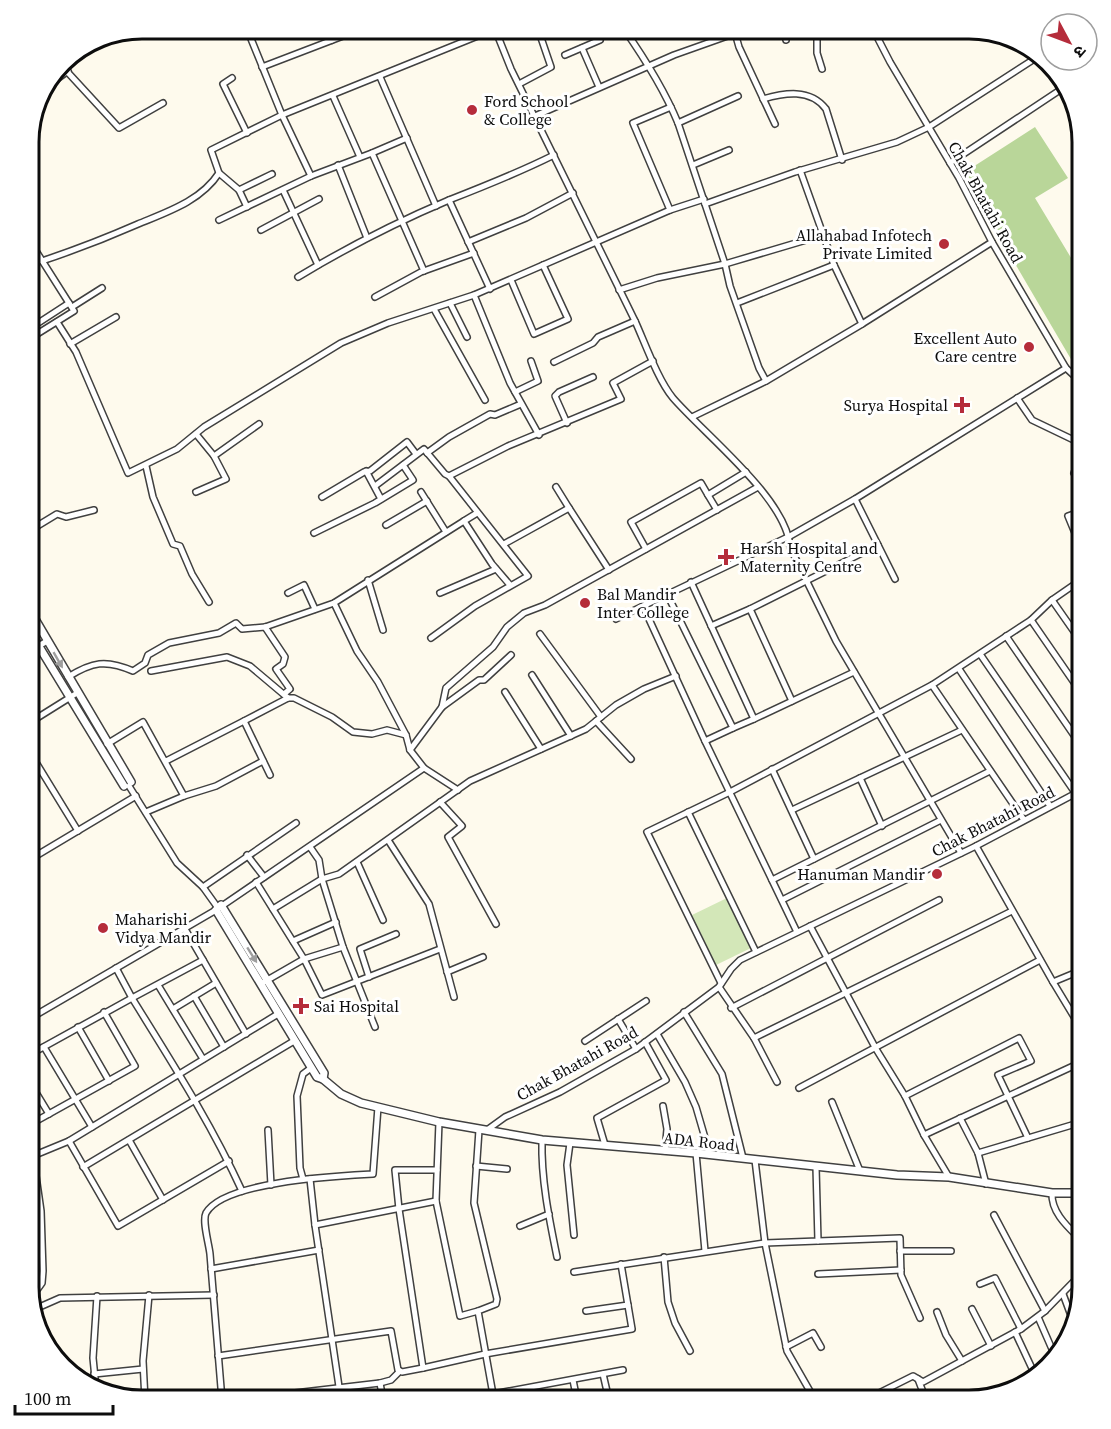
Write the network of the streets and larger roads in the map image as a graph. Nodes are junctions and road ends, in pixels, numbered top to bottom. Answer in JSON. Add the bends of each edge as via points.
{"nodes":[{"id":1,"x":251,"y":39,"type":"edge"},
{"id":2,"x":471,"y":39,"type":"edge"},
{"id":3,"x":499,"y":39,"type":"edge"},
{"id":4,"x":541,"y":39,"type":"edge"},
{"id":5,"x":631,"y":39,"type":"edge"},
{"id":6,"x":716,"y":39,"type":"edge"},
{"id":7,"x":738,"y":39,"type":"edge"},
{"id":8,"x":818,"y":39,"type":"edge"},
{"id":9,"x":879,"y":39,"type":"edge"},
{"id":10,"x":332,"y":40,"type":"edge"},
{"id":11,"x":600,"y":40,"type":"dead end"},
{"id":12,"x":582,"y":48,"type":"junction"},
{"id":13,"x":565,"y":55,"type":"dead end"},
{"id":14,"x":1031,"y":61,"type":"edge"},
{"id":15,"x":650,"y":66,"type":"junction"},
{"id":16,"x":262,"y":67,"type":"junction"},
{"id":17,"x":822,"y":69,"type":"dead end"},
{"id":18,"x":68,"y":71,"type":"edge"},
{"id":19,"x":380,"y":77,"type":"junction"},
{"id":20,"x":232,"y":78,"type":"dead end"},
{"id":21,"x":519,"y":84,"type":"junction"},
{"id":22,"x":598,"y":87,"type":"junction"},
{"id":23,"x":1058,"y":91,"type":"edge"},
{"id":24,"x":333,"y":96,"type":"junction"},
{"id":25,"x":738,"y":96,"type":"dead end"},
{"id":26,"x":763,"y":99,"type":"junction"},
{"id":27,"x":163,"y":103,"type":"dead end"},
{"id":28,"x":671,"y":106,"type":"junction"},
{"id":29,"x":282,"y":116,"type":"junction"},
{"id":30,"x":535,"y":116,"type":"junction"},
{"id":31,"x":678,"y":123,"type":"junction"},
{"id":32,"x":775,"y":124,"type":"dead end"},
{"id":33,"x":929,"y":128,"type":"junction"},
{"id":34,"x":247,"y":133,"type":"junction"},
{"id":35,"x":407,"y":138,"type":"junction"},
{"id":36,"x":729,"y":150,"type":"dead end"},
{"id":37,"x":372,"y":153,"type":"junction"},
{"id":38,"x":554,"y":155,"type":"junction"},
{"id":39,"x":360,"y":157,"type":"junction"},
{"id":40,"x":842,"y":159,"type":"junction"},
{"id":41,"x":950,"y":163,"type":"junction"},
{"id":42,"x":338,"y":165,"type":"junction"},
{"id":43,"x":693,"y":165,"type":"junction"},
{"id":44,"x":800,"y":170,"type":"junction"},
{"id":45,"x":219,"y":173,"type":"junction"},
{"id":46,"x":272,"y":174,"type":"dead end"},
{"id":47,"x":311,"y":176,"type":"junction"},
{"id":48,"x":239,"y":190,"type":"junction"},
{"id":49,"x":283,"y":190,"type":"junction"},
{"id":50,"x":573,"y":194,"type":"junction"},
{"id":51,"x":319,"y":199,"type":"dead end"},
{"id":52,"x":449,"y":201,"type":"junction"},
{"id":53,"x":704,"y":202,"type":"junction"},
{"id":54,"x":436,"y":206,"type":"junction"},
{"id":55,"x":247,"y":207,"type":"junction"},
{"id":56,"x":670,"y":210,"type":"junction"},
{"id":57,"x":293,"y":213,"type":"junction"},
{"id":58,"x":219,"y":219,"type":"dead end"},
{"id":59,"x":402,"y":222,"type":"junction"},
{"id":60,"x":261,"y":230,"type":"dead end"},
{"id":61,"x":823,"y":235,"type":"junction"},
{"id":62,"x":368,"y":238,"type":"junction"},
{"id":63,"x":596,"y":241,"type":"junction"},
{"id":64,"x":468,"y":242,"type":"junction"},
{"id":65,"x":992,"y":242,"type":"junction"},
{"id":66,"x":474,"y":253,"type":"junction"},
{"id":67,"x":39,"y":256,"type":"edge"},
{"id":68,"x":42,"y":261,"type":"junction"},
{"id":69,"x":725,"y":264,"type":"junction"},
{"id":70,"x":318,"y":265,"type":"junction"},
{"id":71,"x":543,"y":265,"type":"junction"},
{"id":72,"x":834,"y":266,"type":"junction"},
{"id":73,"x":424,"y":271,"type":"junction"},
{"id":74,"x":298,"y":277,"type":"dead end"},
{"id":75,"x":511,"y":280,"type":"junction"},
{"id":76,"x":102,"y":288,"type":"dead end"},
{"id":77,"x":490,"y":289,"type":"junction"},
{"id":78,"x":619,"y":290,"type":"junction"},
{"id":79,"x":474,"y":295,"type":"junction"},
{"id":80,"x":375,"y":297,"type":"dead end"},
{"id":81,"x":450,"y":303,"type":"junction"},
{"id":82,"x":737,"y":303,"type":"junction"},
{"id":83,"x":72,"y":307,"type":"junction"},
{"id":84,"x":434,"y":309,"type":"junction"},
{"id":85,"x":116,"y":317,"type":"dead end"},
{"id":86,"x":635,"y":321,"type":"junction"},
{"id":87,"x":57,"y":322,"type":"junction"},
{"id":88,"x":39,"y":323,"type":"edge"},
{"id":89,"x":862,"y":324,"type":"junction"},
{"id":90,"x":39,"y":333,"type":"edge"},
{"id":91,"x":467,"y":337,"type":"dead end"},
{"id":92,"x":70,"y":344,"type":"junction"},
{"id":93,"x":531,"y":361,"type":"dead end"},
{"id":94,"x":554,"y":362,"type":"dead end"},
{"id":95,"x":653,"y":362,"type":"junction"},
{"id":96,"x":1066,"y":368,"type":"junction"},
{"id":97,"x":1072,"y":373,"type":"edge"},
{"id":98,"x":593,"y":377,"type":"dead end"},
{"id":99,"x":766,"y":381,"type":"junction"},
{"id":100,"x":515,"y":392,"type":"junction"},
{"id":101,"x":1017,"y":398,"type":"junction"},
{"id":102,"x":484,"y":400,"type":"dead end"},
{"id":103,"x":521,"y":404,"type":"junction"},
{"id":104,"x":692,"y":417,"type":"junction"},
{"id":105,"x":567,"y":423,"type":"junction"},
{"id":106,"x":259,"y":424,"type":"dead end"},
{"id":107,"x":196,"y":434,"type":"junction"},
{"id":108,"x":539,"y":435,"type":"junction"},
{"id":109,"x":1072,"y":439,"type":"edge"},
{"id":110,"x":427,"y":453,"type":"junction"},
{"id":111,"x":416,"y":454,"type":"junction"},
{"id":112,"x":214,"y":456,"type":"junction"},
{"id":113,"x":146,"y":465,"type":"junction"},
{"id":114,"x":403,"y":465,"type":"junction"},
{"id":115,"x":366,"y":471,"type":"junction"},
{"id":116,"x":746,"y":472,"type":"junction"},
{"id":117,"x":449,"y":476,"type":"junction"},
{"id":118,"x":375,"y":486,"type":"junction"},
{"id":119,"x":556,"y":487,"type":"dead end"},
{"id":120,"x":758,"y":487,"type":"junction"},
{"id":121,"x":196,"y":492,"type":"dead end"},
{"id":122,"x":421,"y":492,"type":"dead end"},
{"id":123,"x":708,"y":495,"type":"junction"},
{"id":124,"x":322,"y":497,"type":"dead end"},
{"id":125,"x":381,"y":499,"type":"junction"},
{"id":126,"x":855,"y":499,"type":"junction"},
{"id":127,"x":427,"y":501,"type":"junction"},
{"id":128,"x":569,"y":508,"type":"junction"},
{"id":129,"x":94,"y":510,"type":"dead end"},
{"id":130,"x":717,"y":510,"type":"junction"},
{"id":131,"x":477,"y":513,"type":"junction"},
{"id":132,"x":464,"y":521,"type":"junction"},
{"id":133,"x":39,"y":525,"type":"edge"},
{"id":134,"x":386,"y":525,"type":"dead end"},
{"id":135,"x":446,"y":532,"type":"junction"},
{"id":136,"x":314,"y":533,"type":"dead end"},
{"id":137,"x":790,"y":536,"type":"junction"},
{"id":138,"x":504,"y":544,"type":"junction"},
{"id":139,"x":878,"y":545,"type":"junction"},
{"id":140,"x":646,"y":549,"type":"junction"},
{"id":141,"x":496,"y":569,"type":"junction"},
{"id":142,"x":609,"y":570,"type":"junction"},
{"id":143,"x":895,"y":579,"type":"dead end"},
{"id":144,"x":368,"y":580,"type":"junction"},
{"id":145,"x":691,"y":582,"type":"junction"},
{"id":146,"x":807,"y":582,"type":"junction"},
{"id":147,"x":510,"y":585,"type":"junction"},
{"id":148,"x":1072,"y":586,"type":"edge"},
{"id":149,"x":288,"y":593,"type":"dead end"},
{"id":150,"x":440,"y":593,"type":"dead end"},
{"id":151,"x":667,"y":594,"type":"junction"},
{"id":152,"x":1052,"y":600,"type":"junction"},
{"id":153,"x":209,"y":602,"type":"dead end"},
{"id":154,"x":334,"y":603,"type":"junction"},
{"id":155,"x":643,"y":606,"type":"junction"},
{"id":156,"x":315,"y":609,"type":"junction"},
{"id":157,"x":750,"y":609,"type":"junction"},
{"id":158,"x":616,"y":619,"type":"dead end"},
{"id":159,"x":1031,"y":620,"type":"junction"},
{"id":160,"x":711,"y":626,"type":"junction"},
{"id":161,"x":39,"y":627,"type":"edge"},
{"id":162,"x":265,"y":627,"type":"junction"},
{"id":163,"x":1072,"y":628,"type":"edge"},
{"id":164,"x":383,"y":630,"type":"dead end"},
{"id":165,"x":540,"y":634,"type":"dead end"},
{"id":166,"x":1006,"y":636,"type":"junction"},
{"id":167,"x":431,"y":638,"type":"dead end"},
{"id":168,"x":47,"y":641,"type":"junction"},
{"id":169,"x":39,"y":645,"type":"edge"},
{"id":170,"x":39,"y":648,"type":"edge"},
{"id":171,"x":980,"y":654,"type":"junction"},
{"id":172,"x":511,"y":656,"type":"dead end"},
{"id":173,"x":959,"y":669,"type":"junction"},
{"id":174,"x":151,"y":671,"type":"dead end"},
{"id":175,"x":854,"y":672,"type":"junction"},
{"id":176,"x":532,"y":675,"type":"dead end"},
{"id":177,"x":676,"y":676,"type":"junction"},
{"id":178,"x":68,"y":677,"type":"junction"},
{"id":179,"x":1072,"y":678,"type":"edge"},
{"id":180,"x":932,"y":685,"type":"junction"},
{"id":181,"x":505,"y":692,"type":"dead end"},
{"id":182,"x":77,"y":693,"type":"junction"},
{"id":183,"x":286,"y":696,"type":"junction"},
{"id":184,"x":70,"y":698,"type":"junction"},
{"id":185,"x":792,"y":701,"type":"junction"},
{"id":186,"x":442,"y":706,"type":"junction"},
{"id":187,"x":878,"y":714,"type":"junction"},
{"id":188,"x":39,"y":717,"type":"edge"},
{"id":189,"x":599,"y":719,"type":"junction"},
{"id":190,"x":754,"y":719,"type":"junction"},
{"id":191,"x":244,"y":721,"type":"junction"},
{"id":192,"x":733,"y":728,"type":"junction"},
{"id":193,"x":962,"y":730,"type":"junction"},
{"id":194,"x":1072,"y":731,"type":"edge"},
{"id":195,"x":406,"y":735,"type":"junction"},
{"id":196,"x":571,"y":736,"type":"junction"},
{"id":197,"x":705,"y":741,"type":"junction"},
{"id":198,"x":107,"y":744,"type":"junction"},
{"id":199,"x":541,"y":749,"type":"junction"},
{"id":200,"x":410,"y":750,"type":"junction"},
{"id":201,"x":903,"y":756,"type":"junction"},
{"id":202,"x":631,"y":759,"type":"dead end"},
{"id":203,"x":166,"y":761,"type":"junction"},
{"id":204,"x":263,"y":762,"type":"junction"},
{"id":205,"x":39,"y":767,"type":"edge"},
{"id":206,"x":424,"y":768,"type":"junction"},
{"id":207,"x":772,"y":769,"type":"junction"},
{"id":208,"x":990,"y":771,"type":"junction"},
{"id":209,"x":270,"y":775,"type":"dead end"},
{"id":210,"x":860,"y":778,"type":"junction"},
{"id":211,"x":128,"y":784,"type":"junction"},
{"id":212,"x":1072,"y":788,"type":"edge"},
{"id":213,"x":458,"y":790,"type":"junction"},
{"id":214,"x":730,"y":792,"type":"junction"},
{"id":215,"x":136,"y":796,"type":"junction"},
{"id":216,"x":184,"y":796,"type":"junction"},
{"id":217,"x":1072,"y":796,"type":"edge"},
{"id":218,"x":440,"y":802,"type":"junction"},
{"id":219,"x":930,"y":802,"type":"junction"},
{"id":220,"x":1050,"y":806,"type":"junction"},
{"id":221,"x":792,"y":810,"type":"junction"},
{"id":222,"x":146,"y":812,"type":"junction"},
{"id":223,"x":688,"y":812,"type":"junction"},
{"id":224,"x":941,"y":820,"type":"junction"},
{"id":225,"x":1024,"y":820,"type":"junction"},
{"id":226,"x":296,"y":823,"type":"dead end"},
{"id":227,"x":882,"y":826,"type":"junction"},
{"id":228,"x":78,"y":831,"type":"junction"},
{"id":229,"x":388,"y":840,"type":"junction"},
{"id":230,"x":976,"y":846,"type":"junction"},
{"id":231,"x":310,"y":847,"type":"junction"},
{"id":232,"x":961,"y":853,"type":"junction"},
{"id":233,"x":39,"y":854,"type":"edge"},
{"id":234,"x":247,"y":855,"type":"junction"},
{"id":235,"x":814,"y":859,"type":"junction"},
{"id":236,"x":357,"y":862,"type":"junction"},
{"id":237,"x":264,"y":877,"type":"junction"},
{"id":238,"x":322,"y":879,"type":"junction"},
{"id":239,"x":772,"y":880,"type":"junction"},
{"id":240,"x":256,"y":882,"type":"junction"},
{"id":241,"x":203,"y":886,"type":"junction"},
{"id":242,"x":782,"y":900,"type":"junction"},
{"id":243,"x":939,"y":900,"type":"dead end"},
{"id":244,"x":218,"y":908,"type":"junction"},
{"id":245,"x":273,"y":909,"type":"junction"},
{"id":246,"x":1012,"y":911,"type":"junction"},
{"id":247,"x":383,"y":920,"type":"dead end"},
{"id":248,"x":336,"y":922,"type":"junction"},
{"id":249,"x":496,"y":924,"type":"dead end"},
{"id":250,"x":810,"y":926,"type":"junction"},
{"id":251,"x":185,"y":929,"type":"junction"},
{"id":252,"x":797,"y":932,"type":"junction"},
{"id":253,"x":396,"y":934,"type":"dead end"},
{"id":254,"x":293,"y":941,"type":"junction"},
{"id":255,"x":343,"y":947,"type":"junction"},
{"id":256,"x":440,"y":949,"type":"junction"},
{"id":257,"x":756,"y":952,"type":"junction"},
{"id":258,"x":483,"y":957,"type":"dead end"},
{"id":259,"x":826,"y":957,"type":"junction"},
{"id":260,"x":304,"y":959,"type":"junction"},
{"id":261,"x":203,"y":960,"type":"junction"},
{"id":262,"x":1040,"y":960,"type":"junction"},
{"id":263,"x":116,"y":968,"type":"junction"},
{"id":264,"x":447,"y":972,"type":"junction"},
{"id":265,"x":1072,"y":974,"type":"edge"},
{"id":266,"x":369,"y":977,"type":"junction"},
{"id":267,"x":268,"y":980,"type":"junction"},
{"id":268,"x":356,"y":982,"type":"junction"},
{"id":269,"x":1053,"y":982,"type":"junction"},
{"id":270,"x":216,"y":983,"type":"junction"},
{"id":271,"x":158,"y":985,"type":"junction"},
{"id":272,"x":260,"y":985,"type":"junction"},
{"id":273,"x":720,"y":986,"type":"junction"},
{"id":274,"x":845,"y":992,"type":"junction"},
{"id":275,"x":194,"y":996,"type":"junction"},
{"id":276,"x":454,"y":997,"type":"dead end"},
{"id":277,"x":132,"y":998,"type":"junction"},
{"id":278,"x":646,"y":1001,"type":"dead end"},
{"id":279,"x":731,"y":1008,"type":"junction"},
{"id":280,"x":173,"y":1009,"type":"junction"},
{"id":281,"x":104,"y":1012,"type":"junction"},
{"id":282,"x":684,"y":1012,"type":"junction"},
{"id":283,"x":1072,"y":1012,"type":"edge"},
{"id":284,"x":39,"y":1013,"type":"edge"},
{"id":285,"x":278,"y":1014,"type":"junction"},
{"id":286,"x":618,"y":1019,"type":"junction"},
{"id":287,"x":78,"y":1027,"type":"junction"},
{"id":288,"x":375,"y":1027,"type":"dead end"},
{"id":289,"x":246,"y":1034,"type":"junction"},
{"id":290,"x":657,"y":1034,"type":"junction"},
{"id":291,"x":754,"y":1038,"type":"junction"},
{"id":292,"x":294,"y":1041,"type":"junction"},
{"id":293,"x":585,"y":1041,"type":"dead end"},
{"id":294,"x":645,"y":1042,"type":"junction"},
{"id":295,"x":44,"y":1047,"type":"junction"},
{"id":296,"x":224,"y":1047,"type":"junction"},
{"id":297,"x":876,"y":1048,"type":"junction"},
{"id":298,"x":636,"y":1049,"type":"junction"},
{"id":299,"x":39,"y":1050,"type":"edge"},
{"id":300,"x":204,"y":1059,"type":"junction"},
{"id":301,"x":1072,"y":1067,"type":"edge"},
{"id":302,"x":310,"y":1068,"type":"junction"},
{"id":303,"x":180,"y":1073,"type":"junction"},
{"id":304,"x":323,"y":1079,"type":"junction"},
{"id":305,"x":109,"y":1080,"type":"junction"},
{"id":306,"x":777,"y":1082,"type":"dead end"},
{"id":307,"x":799,"y":1088,"type":"dead end"},
{"id":308,"x":905,"y":1096,"type":"junction"},
{"id":309,"x":1009,"y":1096,"type":"junction"},
{"id":310,"x":39,"y":1098,"type":"edge"},
{"id":311,"x":75,"y":1099,"type":"junction"},
{"id":312,"x":196,"y":1100,"type":"junction"},
{"id":313,"x":832,"y":1102,"type":"dead end"},
{"id":314,"x":663,"y":1106,"type":"dead end"},
{"id":315,"x":378,"y":1107,"type":"junction"},
{"id":316,"x":49,"y":1114,"type":"junction"},
{"id":317,"x":960,"y":1118,"type":"junction"},
{"id":318,"x":39,"y":1119,"type":"edge"},
{"id":319,"x":439,"y":1122,"type":"junction"},
{"id":320,"x":1072,"y":1125,"type":"edge"},
{"id":321,"x":92,"y":1127,"type":"junction"},
{"id":322,"x":268,"y":1130,"type":"dead end"},
{"id":323,"x":482,"y":1130,"type":"junction"},
{"id":324,"x":924,"y":1135,"type":"junction"},
{"id":325,"x":1028,"y":1138,"type":"junction"},
{"id":326,"x":129,"y":1140,"type":"junction"},
{"id":327,"x":542,"y":1140,"type":"junction"},
{"id":328,"x":69,"y":1141,"type":"junction"},
{"id":329,"x":570,"y":1143,"type":"junction"},
{"id":330,"x":605,"y":1145,"type":"junction"},
{"id":331,"x":665,"y":1151,"type":"junction"},
{"id":332,"x":696,"y":1153,"type":"junction"},
{"id":333,"x":978,"y":1153,"type":"junction"},
{"id":334,"x":710,"y":1155,"type":"junction"},
{"id":335,"x":39,"y":1157,"type":"edge"},
{"id":336,"x":743,"y":1158,"type":"junction"},
{"id":337,"x":755,"y":1160,"type":"junction"},
{"id":338,"x":229,"y":1161,"type":"junction"},
{"id":339,"x":476,"y":1166,"type":"junction"},
{"id":340,"x":83,"y":1167,"type":"junction"},
{"id":341,"x":816,"y":1167,"type":"junction"},
{"id":342,"x":507,"y":1169,"type":"dead end"},
{"id":343,"x":437,"y":1170,"type":"junction"},
{"id":344,"x":860,"y":1171,"type":"junction"},
{"id":345,"x":949,"y":1177,"type":"junction"},
{"id":346,"x":303,"y":1179,"type":"junction"},
{"id":347,"x":310,"y":1179,"type":"junction"},
{"id":348,"x":986,"y":1184,"type":"junction"},
{"id":349,"x":271,"y":1185,"type":"junction"},
{"id":350,"x":242,"y":1191,"type":"junction"},
{"id":351,"x":1052,"y":1193,"type":"junction"},
{"id":352,"x":1072,"y":1193,"type":"edge"},
{"id":353,"x":39,"y":1200,"type":"edge"},
{"id":354,"x":163,"y":1200,"type":"junction"},
{"id":355,"x":436,"y":1201,"type":"junction"},
{"id":356,"x":399,"y":1209,"type":"junction"},
{"id":357,"x":549,"y":1214,"type":"junction"},
{"id":358,"x":994,"y":1215,"type":"dead end"},
{"id":359,"x":315,"y":1225,"type":"junction"},
{"id":360,"x":520,"y":1226,"type":"dead end"},
{"id":361,"x":1072,"y":1229,"type":"edge"},
{"id":362,"x":574,"y":1234,"type":"dead end"},
{"id":363,"x":818,"y":1241,"type":"junction"},
{"id":364,"x":765,"y":1243,"type":"junction"},
{"id":365,"x":319,"y":1250,"type":"junction"},
{"id":366,"x":705,"y":1251,"type":"junction"},
{"id":367,"x":900,"y":1251,"type":"junction"},
{"id":368,"x":951,"y":1251,"type":"dead end"},
{"id":369,"x":556,"y":1257,"type":"dead end"},
{"id":370,"x":663,"y":1257,"type":"junction"},
{"id":371,"x":621,"y":1264,"type":"junction"},
{"id":372,"x":212,"y":1269,"type":"junction"},
{"id":373,"x":901,"y":1270,"type":"junction"},
{"id":374,"x":574,"y":1272,"type":"dead end"},
{"id":375,"x":818,"y":1274,"type":"dead end"},
{"id":376,"x":980,"y":1284,"type":"dead end"},
{"id":377,"x":1072,"y":1284,"type":"edge"},
{"id":378,"x":39,"y":1287,"type":"edge"},
{"id":379,"x":1063,"y":1293,"type":"junction"},
{"id":380,"x":149,"y":1295,"type":"junction"},
{"id":381,"x":214,"y":1295,"type":"junction"},
{"id":382,"x":97,"y":1296,"type":"junction"},
{"id":383,"x":628,"y":1305,"type":"junction"},
{"id":384,"x":41,"y":1306,"type":"edge"},
{"id":385,"x":1069,"y":1308,"type":"edge"},
{"id":386,"x":972,"y":1309,"type":"dead end"},
{"id":387,"x":478,"y":1311,"type":"junction"},
{"id":388,"x":586,"y":1311,"type":"dead end"},
{"id":389,"x":1045,"y":1311,"type":"junction"},
{"id":390,"x":937,"y":1312,"type":"dead end"},
{"id":391,"x":1038,"y":1317,"type":"junction"},
{"id":392,"x":920,"y":1318,"type":"dead end"},
{"id":393,"x":1018,"y":1331,"type":"junction"},
{"id":394,"x":331,"y":1339,"type":"junction"},
{"id":395,"x":991,"y":1346,"type":"junction"},
{"id":396,"x":786,"y":1347,"type":"junction"},
{"id":397,"x":821,"y":1347,"type":"dead end"},
{"id":398,"x":1052,"y":1349,"type":"edge"},
{"id":399,"x":690,"y":1351,"type":"dead end"},
{"id":400,"x":485,"y":1354,"type":"junction"},
{"id":401,"x":218,"y":1356,"type":"junction"},
{"id":402,"x":962,"y":1361,"type":"junction"},
{"id":403,"x":423,"y":1368,"type":"junction"},
{"id":404,"x":1032,"y":1368,"type":"edge"},
{"id":405,"x":143,"y":1369,"type":"junction"},
{"id":406,"x":623,"y":1370,"type":"dead end"},
{"id":407,"x":400,"y":1371,"type":"junction"},
{"id":408,"x":94,"y":1374,"type":"junction"},
{"id":409,"x":603,"y":1374,"type":"junction"},
{"id":410,"x":95,"y":1378,"type":"edge"},
{"id":411,"x":918,"y":1379,"type":"junction"},
{"id":412,"x":573,"y":1380,"type":"junction"},
{"id":413,"x":380,"y":1383,"type":"junction"},
{"id":414,"x":339,"y":1389,"type":"junction"},
{"id":415,"x":144,"y":1390,"type":"edge"},
{"id":416,"x":221,"y":1390,"type":"edge"},
{"id":417,"x":330,"y":1390,"type":"edge"},
{"id":418,"x":381,"y":1390,"type":"edge"},
{"id":419,"x":492,"y":1390,"type":"edge"},
{"id":420,"x":516,"y":1390,"type":"edge"},
{"id":421,"x":575,"y":1390,"type":"edge"},
{"id":422,"x":607,"y":1390,"type":"edge"},
{"id":423,"x":808,"y":1390,"type":"edge"},
{"id":424,"x":886,"y":1390,"type":"edge"},
{"id":425,"x":922,"y":1390,"type":"edge"}],
"edges":[{"from":1,"to":16,"type":"street"},
{"from":2,"to":19,"type":"street"},
{"from":3,"to":21,"type":"street"},
{"from":4,"to":21,"type":"street","via":[[551,67]]},
{"from":5,"to":15,"type":"street"},
{"from":6,"to":15,"type":"street"},
{"from":7,"to":26,"type":"street"},
{"from":8,"to":17,"type":"street"},
{"from":9,"to":33,"type":"street","name":"Chak Bhatahi Road"},
{"from":10,"to":16,"type":"street"},
{"from":11,"to":12,"type":"street"},
{"from":12,"to":13,"type":"street"},
{"from":12,"to":22,"type":"street"},
{"from":14,"to":33,"type":"street"},
{"from":15,"to":22,"type":"street"},
{"from":15,"to":28,"type":"street"},
{"from":16,"to":29,"type":"street"},
{"from":18,"to":27,"type":"street","via":[[119,128]]},
{"from":19,"to":24,"type":"street"},
{"from":19,"to":35,"type":"street"},
{"from":20,"to":34,"type":"street","via":[[223,84]]},
{"from":21,"to":30,"type":"street"},
{"from":22,"to":30,"type":"street"},
{"from":23,"to":41,"type":"street"},
{"from":24,"to":29,"type":"street"},
{"from":24,"to":39,"type":"street"},
{"from":25,"to":31,"type":"street"},
{"from":26,"to":32,"type":"street"},
{"from":26,"to":40,"type":"street","via":[[792,92],[822,104]]},
{"from":28,"to":31,"type":"street"},
{"from":28,"to":56,"type":"street","via":[[633,123]]},
{"from":29,"to":34,"type":"street"},
{"from":29,"to":47,"type":"street"},
{"from":30,"to":38,"type":"street"},
{"from":31,"to":43,"type":"street"},
{"from":33,"to":40,"type":"street"},
{"from":33,"to":41,"type":"street","name":"Chak Bhatahi Road"},
{"from":34,"to":45,"type":"street","via":[[211,150]]},
{"from":35,"to":37,"type":"street"},
{"from":35,"to":54,"type":"street"},
{"from":36,"to":43,"type":"street"},
{"from":37,"to":39,"type":"street"},
{"from":37,"to":59,"type":"street"},
{"from":38,"to":50,"type":"street"},
{"from":38,"to":52,"type":"street"},
{"from":39,"to":42,"type":"street"},
{"from":40,"to":44,"type":"street"},
{"from":41,"to":65,"type":"street","name":"Chak Bhatahi Road"},
{"from":42,"to":47,"type":"street"},
{"from":42,"to":62,"type":"street"},
{"from":43,"to":53,"type":"street"},
{"from":44,"to":53,"type":"street"},
{"from":44,"to":61,"type":"street"},
{"from":45,"to":48,"type":"street"},
{"from":45,"to":68,"type":"street","via":[[200,193],[175,208]]},
{"from":46,"to":48,"type":"street"},
{"from":47,"to":49,"type":"street"},
{"from":48,"to":55,"type":"street"},
{"from":49,"to":55,"type":"street"},
{"from":49,"to":57,"type":"street"},
{"from":50,"to":63,"type":"street"},
{"from":50,"to":64,"type":"street"},
{"from":51,"to":57,"type":"street"},
{"from":52,"to":54,"type":"street"},
{"from":52,"to":64,"type":"street"},
{"from":53,"to":56,"type":"street"},
{"from":53,"to":69,"type":"street"},
{"from":54,"to":59,"type":"street"},
{"from":55,"to":58,"type":"street"},
{"from":56,"to":63,"type":"street"},
{"from":57,"to":60,"type":"street"},
{"from":57,"to":70,"type":"street"},
{"from":59,"to":62,"type":"street"},
{"from":59,"to":73,"type":"street"},
{"from":61,"to":69,"type":"street"},
{"from":61,"to":72,"type":"street"},
{"from":62,"to":70,"type":"street"},
{"from":63,"to":71,"type":"street"},
{"from":63,"to":78,"type":"street"},
{"from":64,"to":66,"type":"street"},
{"from":65,"to":89,"type":"street"},
{"from":65,"to":96,"type":"street","name":"Chak Bhatahi Road"},
{"from":66,"to":73,"type":"street"},
{"from":66,"to":77,"type":"street"},
{"from":67,"to":68,"type":"street"},
{"from":68,"to":83,"type":"street"},
{"from":69,"to":78,"type":"street"},
{"from":69,"to":82,"type":"street"},
{"from":70,"to":74,"type":"street"},
{"from":71,"to":75,"type":"street"},
{"from":71,"to":75,"type":"street","via":[[568,319],[534,334]]},
{"from":72,"to":82,"type":"street"},
{"from":72,"to":89,"type":"street"},
{"from":73,"to":80,"type":"street"},
{"from":75,"to":77,"type":"street"},
{"from":76,"to":83,"type":"street"},
{"from":77,"to":79,"type":"street"},
{"from":78,"to":86,"type":"street"},
{"from":79,"to":81,"type":"street"},
{"from":79,"to":100,"type":"street"},
{"from":81,"to":84,"type":"street"},
{"from":81,"to":91,"type":"street"},
{"from":82,"to":99,"type":"street"},
{"from":83,"to":87,"type":"street"},
{"from":83,"to":88,"type":"street"},
{"from":84,"to":102,"type":"street"},
{"from":84,"to":107,"type":"street","via":[[341,343]]},
{"from":85,"to":92,"type":"street"},
{"from":86,"to":94,"type":"street"},
{"from":86,"to":95,"type":"street"},
{"from":87,"to":90,"type":"street"},
{"from":87,"to":92,"type":"street"},
{"from":89,"to":99,"type":"street"},
{"from":92,"to":113,"type":"street","via":[[128,473]]},
{"from":93,"to":100,"type":"street","via":[[538,381]]},
{"from":95,"to":104,"type":"street","via":[[672,397]]},
{"from":95,"to":105,"type":"street","via":[[613,383],[621,399]]},
{"from":96,"to":97,"type":"street","name":"Chak Bhatahi Road"},
{"from":96,"to":101,"type":"street"},
{"from":98,"to":105,"type":"street","via":[[555,396]]},
{"from":99,"to":104,"type":"street"},
{"from":100,"to":103,"type":"street"},
{"from":101,"to":109,"type":"street","via":[[1032,420]]},
{"from":101,"to":126,"type":"street"},
{"from":103,"to":108,"type":"street"},
{"from":103,"to":110,"type":"street","via":[[490,414]]},
{"from":104,"to":116,"type":"street"},
{"from":105,"to":108,"type":"street"},
{"from":106,"to":112,"type":"street"},
{"from":107,"to":112,"type":"street"},
{"from":107,"to":113,"type":"street"},
{"from":108,"to":117,"type":"street"},
{"from":110,"to":111,"type":"street","via":[[424,449]]},
{"from":110,"to":117,"type":"street"},
{"from":111,"to":114,"type":"street"},
{"from":111,"to":115,"type":"street","via":[[407,442]]},
{"from":112,"to":121,"type":"street","via":[[226,479]]},
{"from":113,"to":153,"type":"street","via":[[153,497],[173,544],[180,546]]},
{"from":114,"to":118,"type":"street"},
{"from":114,"to":125,"type":"street","via":[[413,480]]},
{"from":115,"to":118,"type":"street"},
{"from":115,"to":124,"type":"street"},
{"from":116,"to":120,"type":"street"},
{"from":116,"to":123,"type":"street"},
{"from":117,"to":131,"type":"street"},
{"from":118,"to":125,"type":"street"},
{"from":119,"to":128,"type":"street"},
{"from":120,"to":130,"type":"street"},
{"from":120,"to":137,"type":"street"},
{"from":122,"to":127,"type":"street"},
{"from":123,"to":130,"type":"street"},
{"from":123,"to":140,"type":"street","via":[[701,483],[631,522]]},
{"from":125,"to":136,"type":"street"},
{"from":126,"to":137,"type":"street"},
{"from":126,"to":139,"type":"street"},
{"from":127,"to":134,"type":"street"},
{"from":127,"to":135,"type":"street"},
{"from":128,"to":138,"type":"street"},
{"from":128,"to":142,"type":"street"},
{"from":129,"to":133,"type":"street","via":[[57,514]]},
{"from":130,"to":140,"type":"street"},
{"from":131,"to":132,"type":"street"},
{"from":131,"to":138,"type":"street"},
{"from":132,"to":135,"type":"street"},
{"from":132,"to":141,"type":"street"},
{"from":135,"to":144,"type":"street"},
{"from":137,"to":145,"type":"street"},
{"from":137,"to":146,"type":"street","via":[[790,547]]},
{"from":138,"to":147,"type":"street","via":[[528,576]]},
{"from":139,"to":143,"type":"street"},
{"from":139,"to":146,"type":"street"},
{"from":140,"to":142,"type":"street"},
{"from":141,"to":147,"type":"street"},
{"from":141,"to":150,"type":"street"},
{"from":142,"to":186,"type":"street","via":[[524,613],[507,627],[493,647],[446,688]]},
{"from":144,"to":154,"type":"street"},
{"from":144,"to":164,"type":"street"},
{"from":145,"to":151,"type":"street"},
{"from":145,"to":160,"type":"street"},
{"from":146,"to":157,"type":"street"},
{"from":146,"to":175,"type":"street"},
{"from":147,"to":167,"type":"street"},
{"from":148,"to":152,"type":"street"},
{"from":149,"to":156,"type":"street","via":[[304,585]]},
{"from":151,"to":155,"type":"street"},
{"from":151,"to":192,"type":"street"},
{"from":152,"to":159,"type":"street"},
{"from":152,"to":163,"type":"street"},
{"from":154,"to":156,"type":"street"},
{"from":154,"to":195,"type":"street"},
{"from":155,"to":158,"type":"street"},
{"from":155,"to":177,"type":"street"},
{"from":156,"to":162,"type":"street"},
{"from":157,"to":160,"type":"street"},
{"from":157,"to":185,"type":"street"},
{"from":159,"to":166,"type":"street"},
{"from":159,"to":179,"type":"street"},
{"from":160,"to":190,"type":"street"},
{"from":161,"to":168,"type":"street"},
{"from":162,"to":178,"type":"street","via":[[242,628],[236,622],[219,633],[169,644],[133,671],[112,662],[98,663]]},
{"from":162,"to":183,"type":"street","via":[[285,657],[284,664],[276,669],[290,689]]},
{"from":165,"to":189,"type":"street"},
{"from":166,"to":171,"type":"street"},
{"from":166,"to":194,"type":"street"},
{"from":168,"to":169,"type":"street"},
{"from":168,"to":178,"type":"street","one_way":true},
{"from":170,"to":184,"type":"street"},
{"from":171,"to":173,"type":"street"},
{"from":171,"to":212,"type":"street"},
{"from":172,"to":186,"type":"street","via":[[484,680]]},
{"from":173,"to":180,"type":"street"},
{"from":173,"to":220,"type":"street"},
{"from":174,"to":183,"type":"street","via":[[227,657],[250,666]]},
{"from":175,"to":185,"type":"street"},
{"from":175,"to":187,"type":"street"},
{"from":176,"to":196,"type":"street"},
{"from":177,"to":189,"type":"street","via":[[644,689]]},
{"from":177,"to":197,"type":"street"},
{"from":178,"to":182,"type":"street"},
{"from":180,"to":187,"type":"street"},
{"from":180,"to":193,"type":"street"},
{"from":181,"to":199,"type":"street"},
{"from":182,"to":184,"type":"street"},
{"from":182,"to":198,"type":"street"},
{"from":183,"to":191,"type":"street"},
{"from":183,"to":195,"type":"street","via":[[306,703],[353,732],[372,734],[387,730]]},
{"from":184,"to":188,"type":"street"},
{"from":184,"to":211,"type":"street"},
{"from":185,"to":190,"type":"street"},
{"from":186,"to":200,"type":"street"},
{"from":187,"to":201,"type":"street"},
{"from":187,"to":207,"type":"street"},
{"from":189,"to":196,"type":"street"},
{"from":189,"to":202,"type":"street"},
{"from":190,"to":192,"type":"street"},
{"from":191,"to":203,"type":"street"},
{"from":191,"to":204,"type":"street"},
{"from":192,"to":197,"type":"street"},
{"from":193,"to":201,"type":"street"},
{"from":193,"to":208,"type":"street"},
{"from":195,"to":200,"type":"street"},
{"from":196,"to":199,"type":"street"},
{"from":197,"to":214,"type":"street"},
{"from":198,"to":203,"type":"street","via":[[143,722]]},
{"from":198,"to":211,"type":"street"},
{"from":199,"to":213,"type":"street"},
{"from":200,"to":206,"type":"street"},
{"from":201,"to":210,"type":"street"},
{"from":201,"to":219,"type":"street"},
{"from":203,"to":216,"type":"street"},
{"from":204,"to":209,"type":"street"},
{"from":204,"to":216,"type":"street","via":[[216,786]]},
{"from":205,"to":228,"type":"street"},
{"from":206,"to":213,"type":"street"},
{"from":206,"to":231,"type":"street"},
{"from":207,"to":214,"type":"street"},
{"from":207,"to":221,"type":"street"},
{"from":208,"to":219,"type":"street"},
{"from":208,"to":225,"type":"street"},
{"from":210,"to":221,"type":"street"},
{"from":210,"to":227,"type":"street"},
{"from":211,"to":215,"type":"street"},
{"from":213,"to":218,"type":"street"},
{"from":214,"to":223,"type":"street"},
{"from":214,"to":239,"type":"street"},
{"from":215,"to":222,"type":"street"},
{"from":215,"to":228,"type":"street"},
{"from":216,"to":222,"type":"street"},
{"from":217,"to":220,"type":"street","name":"Chak Bhatahi Road"},
{"from":218,"to":229,"type":"street"},
{"from":218,"to":249,"type":"street","via":[[462,826],[448,837]]},
{"from":219,"to":224,"type":"street"},
{"from":219,"to":227,"type":"street"},
{"from":220,"to":225,"type":"street","name":"Chak Bhatahi Road"},
{"from":221,"to":235,"type":"street"},
{"from":222,"to":241,"type":"street","via":[[177,863]]},
{"from":223,"to":257,"type":"street"},
{"from":223,"to":273,"type":"street","via":[[647,832]]},
{"from":224,"to":232,"type":"street"},
{"from":224,"to":242,"type":"street"},
{"from":225,"to":230,"type":"street","name":"Chak Bhatahi Road"},
{"from":226,"to":234,"type":"street"},
{"from":227,"to":235,"type":"street"},
{"from":228,"to":233,"type":"street"},
{"from":229,"to":236,"type":"street"},
{"from":229,"to":256,"type":"street","via":[[429,904]]},
{"from":230,"to":232,"type":"street","name":"Chak Bhatahi Road"},
{"from":230,"to":246,"type":"street"},
{"from":231,"to":237,"type":"street"},
{"from":231,"to":238,"type":"street","via":[[319,860]]},
{"from":232,"to":250,"type":"street","name":"Chak Bhatahi Road"},
{"from":234,"to":237,"type":"street"},
{"from":234,"to":241,"type":"street"},
{"from":235,"to":239,"type":"street"},
{"from":236,"to":238,"type":"street"},
{"from":236,"to":247,"type":"street"},
{"from":237,"to":240,"type":"street"},
{"from":238,"to":245,"type":"street"},
{"from":238,"to":248,"type":"street"},
{"from":239,"to":242,"type":"street"},
{"from":240,"to":244,"type":"street"},
{"from":240,"to":245,"type":"street"},
{"from":241,"to":244,"type":"street"},
{"from":242,"to":252,"type":"street"},
{"from":243,"to":259,"type":"street"},
{"from":244,"to":251,"type":"street"},
{"from":244,"to":267,"type":"street","one_way":true},
{"from":244,"to":272,"type":"street","name":"ADA Road"},
{"from":245,"to":254,"type":"street"},
{"from":246,"to":262,"type":"street"},
{"from":246,"to":274,"type":"street"},
{"from":248,"to":254,"type":"street"},
{"from":248,"to":255,"type":"street"},
{"from":250,"to":252,"type":"street","name":"Chak Bhatahi Road"},
{"from":250,"to":259,"type":"street"},
{"from":251,"to":261,"type":"street"},
{"from":251,"to":263,"type":"street"},
{"from":252,"to":257,"type":"street","name":"Chak Bhatahi Road"},
{"from":253,"to":266,"type":"street","via":[[360,948]]},
{"from":254,"to":260,"type":"street"},
{"from":255,"to":260,"type":"street"},
{"from":255,"to":268,"type":"street"},
{"from":256,"to":264,"type":"street"},
{"from":256,"to":266,"type":"street"},
{"from":257,"to":273,"type":"street","name":"Chak Bhatahi Road","via":[[740,960]]},
{"from":258,"to":264,"type":"street"},
{"from":259,"to":274,"type":"street"},
{"from":259,"to":279,"type":"street"},
{"from":260,"to":267,"type":"street"},
{"from":260,"to":268,"type":"street","via":[[322,995]]},
{"from":261,"to":270,"type":"street"},
{"from":261,"to":271,"type":"street"},
{"from":262,"to":269,"type":"street"},
{"from":262,"to":297,"type":"street"},
{"from":263,"to":277,"type":"street"},
{"from":263,"to":284,"type":"street"},
{"from":264,"to":276,"type":"street"},
{"from":265,"to":269,"type":"street"},
{"from":266,"to":268,"type":"street"},
{"from":267,"to":272,"type":"street"},
{"from":267,"to":304,"type":"street","via":[[324,1073]]},
{"from":268,"to":288,"type":"street"},
{"from":269,"to":283,"type":"street"},
{"from":270,"to":275,"type":"street"},
{"from":270,"to":289,"type":"street"},
{"from":271,"to":277,"type":"street"},
{"from":271,"to":280,"type":"street"},
{"from":272,"to":285,"type":"street","name":"ADA Road"},
{"from":273,"to":279,"type":"street"},
{"from":273,"to":282,"type":"street","name":"Chak Bhatahi Road"},
{"from":274,"to":291,"type":"street"},
{"from":274,"to":297,"type":"street"},
{"from":275,"to":280,"type":"street"},
{"from":275,"to":296,"type":"street"},
{"from":277,"to":281,"type":"street"},
{"from":277,"to":303,"type":"street"},
{"from":278,"to":286,"type":"street"},
{"from":279,"to":291,"type":"street"},
{"from":280,"to":300,"type":"street"},
{"from":281,"to":287,"type":"street"},
{"from":281,"to":305,"type":"street","via":[[135,1066]]},
{"from":282,"to":290,"type":"street","name":"Chak Bhatahi Road"},
{"from":282,"to":336,"type":"street","via":[[722,1074]]},
{"from":285,"to":289,"type":"street"},
{"from":285,"to":292,"type":"street","name":"ADA Road"},
{"from":286,"to":293,"type":"street"},
{"from":286,"to":298,"type":"street"},
{"from":287,"to":295,"type":"street"},
{"from":287,"to":305,"type":"street"},
{"from":289,"to":296,"type":"street"},
{"from":290,"to":294,"type":"street","name":"Chak Bhatahi Road"},
{"from":290,"to":334,"type":"street","via":[[696,1107]]},
{"from":291,"to":306,"type":"street"},
{"from":292,"to":302,"type":"street","name":"ADA Road"},
{"from":292,"to":312,"type":"street"},
{"from":294,"to":298,"type":"street","name":"Chak Bhatahi Road"},
{"from":294,"to":330,"type":"street","via":[[666,1080],[597,1118]]},
{"from":295,"to":299,"type":"street"},
{"from":295,"to":311,"type":"street"},
{"from":296,"to":300,"type":"street"},
{"from":297,"to":307,"type":"street"},
{"from":297,"to":308,"type":"street"},
{"from":298,"to":323,"type":"street","name":"Chak Bhatahi Road"},
{"from":300,"to":303,"type":"street"},
{"from":301,"to":309,"type":"street"},
{"from":302,"to":304,"type":"street","name":"ADA Road"},
{"from":302,"to":346,"type":"street","via":[[303,1074],[297,1096]]},
{"from":303,"to":312,"type":"street"},
{"from":303,"to":321,"type":"street"},
{"from":304,"to":315,"type":"street","name":"ADA Road","via":[[341,1094]]},
{"from":305,"to":311,"type":"street"},
{"from":308,"to":309,"type":"street","via":[[1019,1038],[1031,1061],[998,1075]]},
{"from":308,"to":324,"type":"street"},
{"from":309,"to":317,"type":"street"},
{"from":309,"to":325,"type":"street"},
{"from":310,"to":316,"type":"street"},
{"from":311,"to":316,"type":"street"},
{"from":311,"to":321,"type":"street"},
{"from":312,"to":326,"type":"street"},
{"from":312,"to":338,"type":"street"},
{"from":313,"to":344,"type":"street"},
{"from":314,"to":331,"type":"street"},
{"from":315,"to":319,"type":"street","name":"ADA Road"},
{"from":315,"to":347,"type":"street","via":[[373,1174]]},
{"from":316,"to":318,"type":"street"},
{"from":317,"to":324,"type":"street"},
{"from":317,"to":333,"type":"street"},
{"from":319,"to":323,"type":"street","name":"ADA Road"},
{"from":319,"to":343,"type":"street"},
{"from":320,"to":325,"type":"street"},
{"from":321,"to":328,"type":"street"},
{"from":322,"to":349,"type":"street"},
{"from":323,"to":327,"type":"street","name":"ADA Road"},
{"from":323,"to":339,"type":"street"},
{"from":324,"to":345,"type":"street"},
{"from":325,"to":333,"type":"street"},
{"from":326,"to":340,"type":"street"},
{"from":326,"to":354,"type":"street"},
{"from":327,"to":329,"type":"street","name":"ADA Road"},
{"from":327,"to":357,"type":"street","via":[[541,1162]]},
{"from":328,"to":335,"type":"street"},
{"from":328,"to":340,"type":"street"},
{"from":329,"to":330,"type":"street","name":"ADA Road"},
{"from":329,"to":362,"type":"street","via":[[567,1165]]},
{"from":330,"to":331,"type":"street","name":"ADA Road"},
{"from":331,"to":332,"type":"street","name":"ADA Road"},
{"from":332,"to":334,"type":"street","name":"ADA Road"},
{"from":332,"to":366,"type":"street"},
{"from":333,"to":348,"type":"street"},
{"from":334,"to":336,"type":"street","name":"ADA Road"},
{"from":336,"to":337,"type":"street","name":"ADA Road"},
{"from":337,"to":341,"type":"street","name":"ADA Road"},
{"from":337,"to":364,"type":"street"},
{"from":338,"to":350,"type":"street"},
{"from":338,"to":354,"type":"street"},
{"from":339,"to":342,"type":"street"},
{"from":339,"to":387,"type":"street","via":[[474,1203],[497,1299],[496,1304]]},
{"from":340,"to":354,"type":"street","via":[[117,1226]]},
{"from":341,"to":344,"type":"street","name":"ADA Road"},
{"from":341,"to":363,"type":"street"},
{"from":343,"to":355,"type":"street"},
{"from":343,"to":356,"type":"street","via":[[395,1170]]},
{"from":344,"to":345,"type":"street","name":"ADA Road"},
{"from":345,"to":348,"type":"street","name":"ADA Road"},
{"from":346,"to":347,"type":"street"},
{"from":346,"to":349,"type":"street"},
{"from":347,"to":359,"type":"street"},
{"from":348,"to":351,"type":"street","name":"ADA Road"},
{"from":349,"to":350,"type":"street"},
{"from":350,"to":372,"type":"street","via":[[214,1205],[204,1218]]},
{"from":351,"to":352,"type":"street","name":"ADA Road"},
{"from":351,"to":361,"type":"street","via":[[1056,1212]]},
{"from":353,"to":378,"type":"street","via":[[43,1271]]},
{"from":355,"to":356,"type":"street"},
{"from":355,"to":387,"type":"street","via":[[460,1316]]},
{"from":356,"to":359,"type":"street"},
{"from":356,"to":403,"type":"street"},
{"from":357,"to":360,"type":"street"},
{"from":357,"to":369,"type":"street"},
{"from":358,"to":389,"type":"street"},
{"from":359,"to":365,"type":"street"},
{"from":363,"to":364,"type":"street"},
{"from":363,"to":367,"type":"street","via":[[900,1238]]},
{"from":364,"to":366,"type":"street"},
{"from":364,"to":396,"type":"street"},
{"from":365,"to":372,"type":"street"},
{"from":365,"to":394,"type":"street"},
{"from":366,"to":370,"type":"street"},
{"from":367,"to":368,"type":"street"},
{"from":367,"to":373,"type":"street"},
{"from":370,"to":371,"type":"street"},
{"from":370,"to":399,"type":"street","via":[[668,1302]]},
{"from":371,"to":374,"type":"street"},
{"from":371,"to":383,"type":"street"},
{"from":372,"to":381,"type":"street"},
{"from":373,"to":375,"type":"street"},
{"from":373,"to":392,"type":"street"},
{"from":376,"to":393,"type":"street","via":[[995,1278]]},
{"from":377,"to":379,"type":"street"},
{"from":379,"to":385,"type":"street"},
{"from":379,"to":389,"type":"street"},
{"from":380,"to":381,"type":"street"},
{"from":380,"to":382,"type":"street"},
{"from":380,"to":405,"type":"street"},
{"from":381,"to":401,"type":"street"},
{"from":382,"to":384,"type":"street","via":[[60,1298]]},
{"from":382,"to":408,"type":"street"},
{"from":383,"to":388,"type":"street"},
{"from":383,"to":400,"type":"street","via":[[632,1329]]},
{"from":386,"to":395,"type":"street"},
{"from":387,"to":400,"type":"street"},
{"from":389,"to":391,"type":"street"},
{"from":390,"to":402,"type":"street"},
{"from":391,"to":393,"type":"street"},
{"from":391,"to":398,"type":"street"},
{"from":393,"to":395,"type":"street"},
{"from":393,"to":404,"type":"street"},
{"from":394,"to":401,"type":"street"},
{"from":394,"to":407,"type":"street","via":[[391,1331]]},
{"from":394,"to":414,"type":"street"},
{"from":395,"to":402,"type":"street"},
{"from":396,"to":397,"type":"street","via":[[813,1333]]},
{"from":396,"to":423,"type":"street"},
{"from":400,"to":403,"type":"street"},
{"from":400,"to":419,"type":"street"},
{"from":401,"to":416,"type":"street"},
{"from":402,"to":411,"type":"street","via":[[923,1382]]},
{"from":403,"to":407,"type":"street"},
{"from":405,"to":408,"type":"street"},
{"from":405,"to":415,"type":"street"},
{"from":406,"to":409,"type":"street"},
{"from":407,"to":413,"type":"street","via":[[391,1380]]},
{"from":408,"to":410,"type":"street"},
{"from":409,"to":412,"type":"street"},
{"from":409,"to":422,"type":"street"},
{"from":411,"to":424,"type":"street","via":[[913,1376]]},
{"from":411,"to":425,"type":"street"},
{"from":412,"to":420,"type":"street"},
{"from":412,"to":421,"type":"street"},
{"from":413,"to":414,"type":"street"},
{"from":413,"to":418,"type":"street"},
{"from":414,"to":417,"type":"street"}]}
